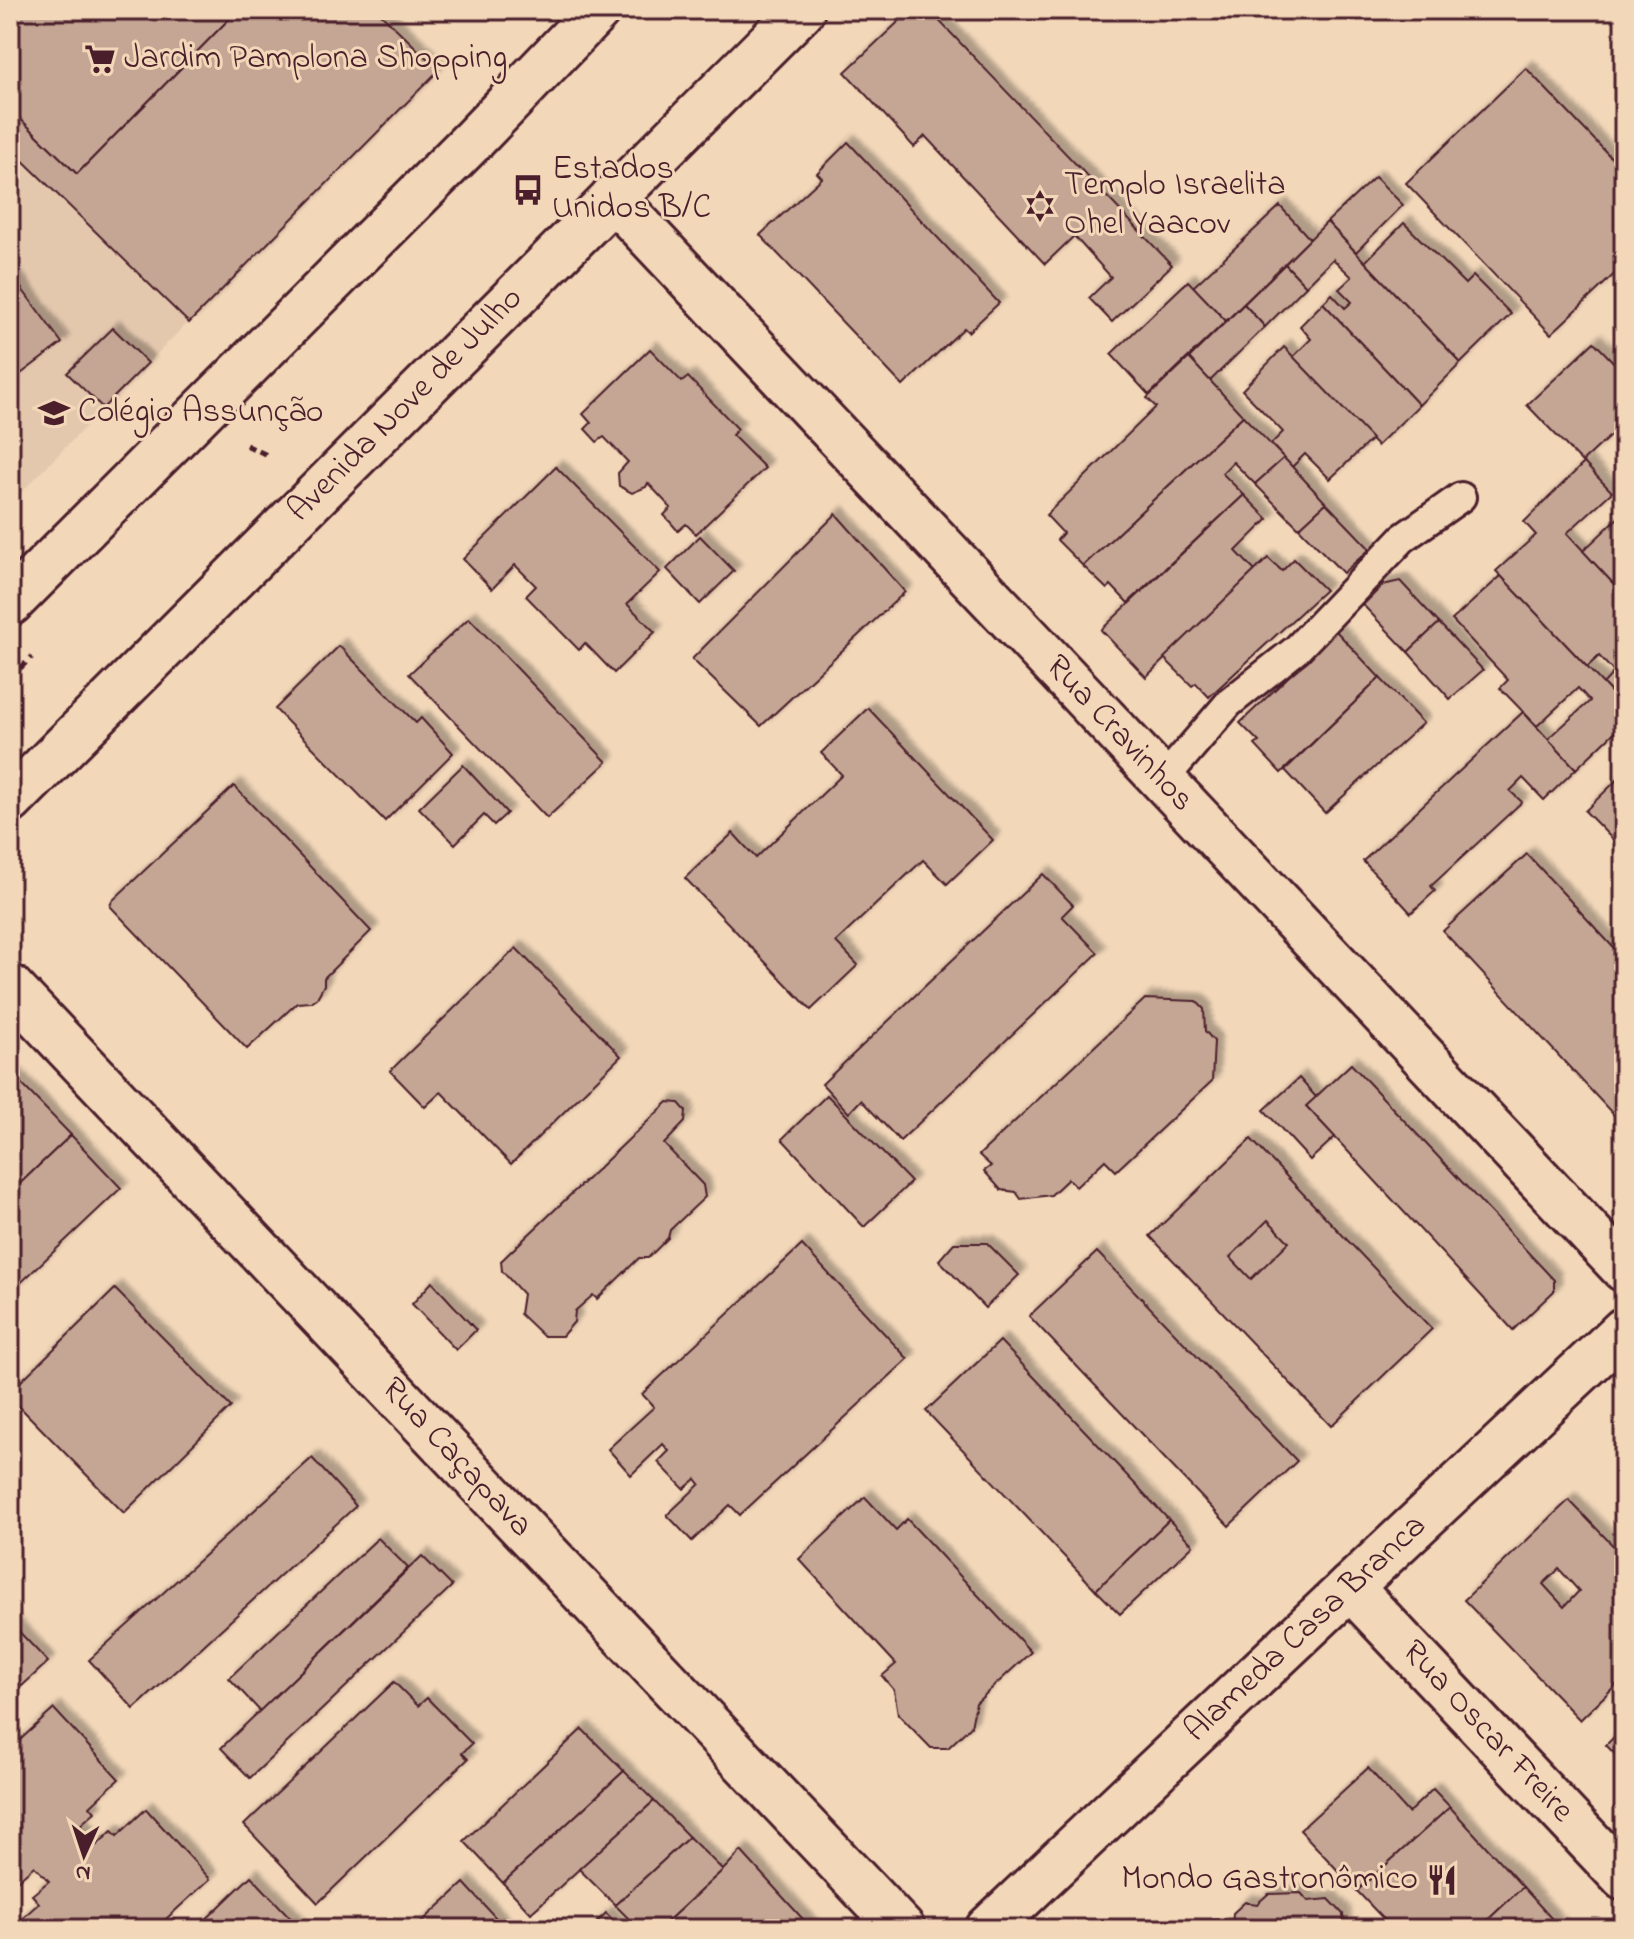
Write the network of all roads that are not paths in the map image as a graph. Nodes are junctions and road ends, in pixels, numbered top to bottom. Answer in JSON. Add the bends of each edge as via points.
{"nodes":[{"id":1,"x":598,"y":10,"type":"edge"},
{"id":2,"x":802,"y":10,"type":"edge"},
{"id":3,"x":613,"y":198,"type":"junction"},
{"id":4,"x":1461,"y":497,"type":"dead end"},
{"id":5,"x":10,"y":603,"type":"edge"},
{"id":6,"x":1163,"y":780,"type":"junction"},
{"id":7,"x":10,"y":801,"type":"edge"},
{"id":8,"x":10,"y":987,"type":"edge"},
{"id":9,"x":1624,"y":1269,"type":"edge"},
{"id":10,"x":1624,"y":1330,"type":"edge"},
{"id":11,"x":1350,"y":1587,"type":"junction"},
{"id":12,"x":1624,"y":1878,"type":"edge"},
{"id":13,"x":902,"y":1929,"type":"edge"},
{"id":14,"x":988,"y":1929,"type":"edge"}],
"edges":[{"from":1,"to":5,"type":"street"},
{"from":2,"to":3,"type":"street","name":"Avenida Nove de Julho"},
{"from":3,"to":6,"type":"street","name":"Rua Cravinhos"},
{"from":3,"to":7,"type":"street","name":"Avenida Nove de Julho"},
{"from":4,"to":6,"type":"lane","via":[[1403,538],[1297,649],[1229,703]]},
{"from":6,"to":9,"type":"street","name":"Rua Cravinhos"},
{"from":8,"to":13,"type":"street","name":"Rua Caçapava"},
{"from":10,"to":11,"type":"street","name":"Alameda Casa Branca"},
{"from":11,"to":12,"type":"street","name":"Rua Oscar Freire"},
{"from":11,"to":14,"type":"street","name":"Alameda Casa Branca"}]}
